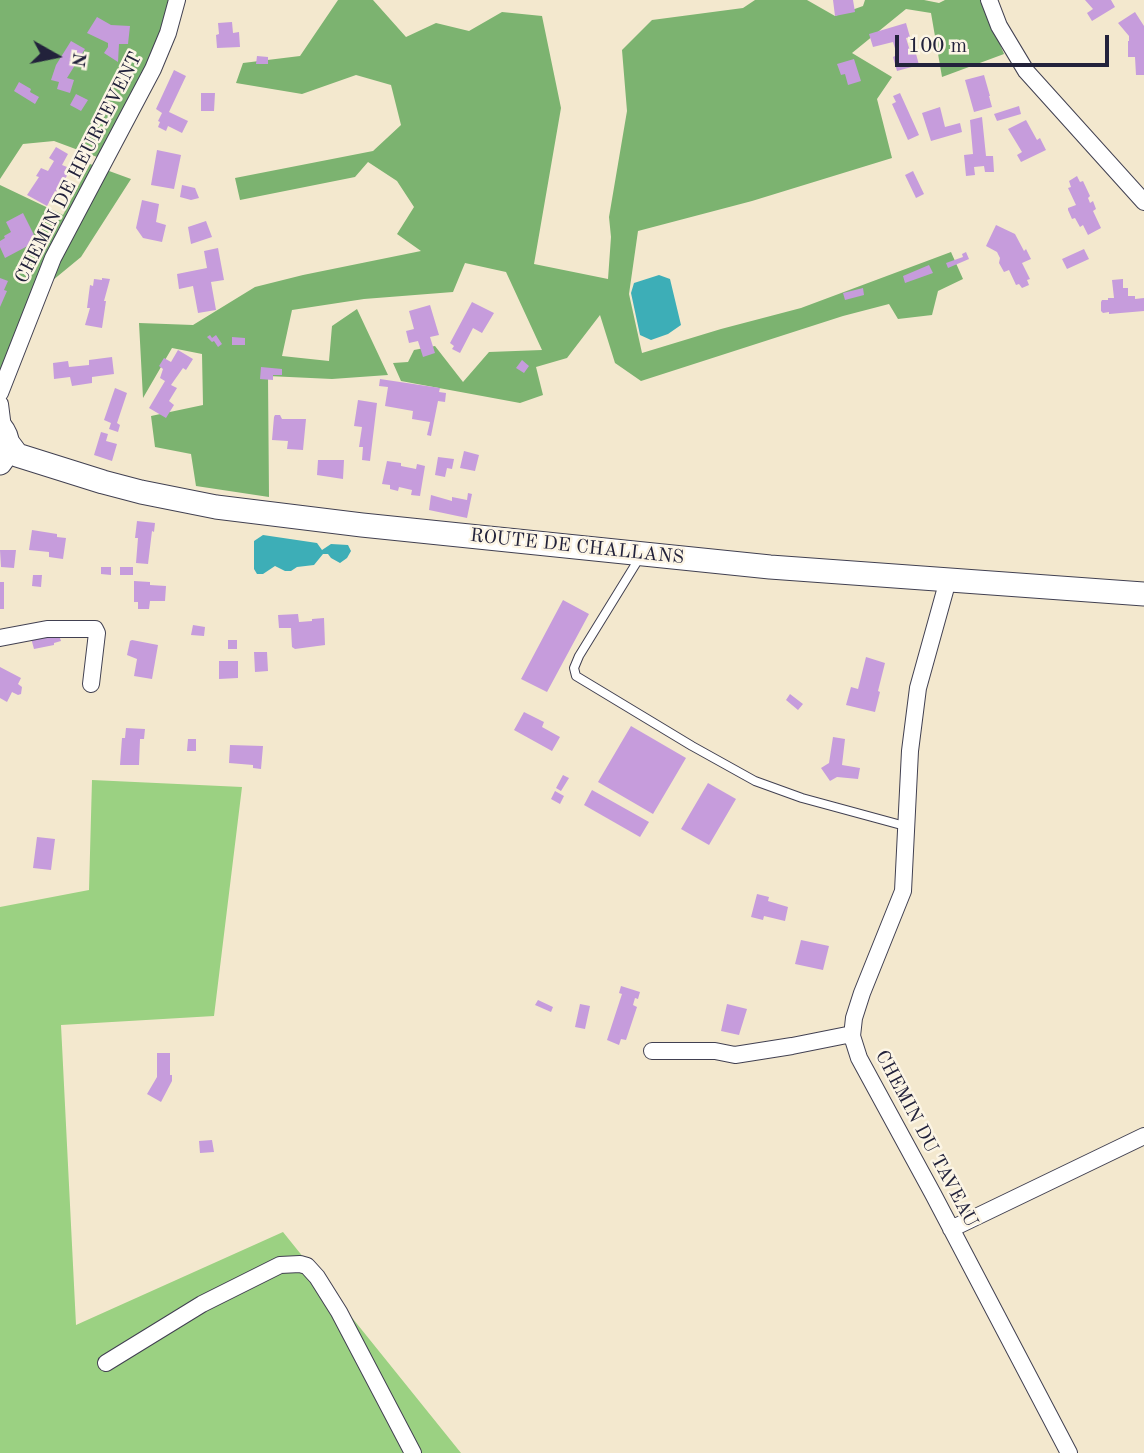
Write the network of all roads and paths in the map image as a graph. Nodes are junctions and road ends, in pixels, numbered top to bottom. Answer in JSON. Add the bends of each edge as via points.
{"nodes":[{"id":1,"x":177,"y":0,"type":"edge"},
{"id":2,"x":989,"y":0,"type":"edge"},
{"id":3,"x":1144,"y":202,"type":"edge"},
{"id":4,"x":0,"y":393,"type":"edge"},
{"id":5,"x":0,"y":404,"type":"edge"},
{"id":6,"x":5,"y":446,"type":"edge"},
{"id":7,"x":642,"y":554,"type":"junction"},
{"id":8,"x":948,"y":580,"type":"junction"},
{"id":9,"x":1144,"y":594,"type":"edge"},
{"id":10,"x":0,"y":638,"type":"edge"},
{"id":11,"x":91,"y":684,"type":"dead end"},
{"id":12,"x":905,"y":826,"type":"junction"},
{"id":13,"x":852,"y":1034,"type":"junction"},
{"id":14,"x":652,"y":1051,"type":"dead end"},
{"id":15,"x":1144,"y":1136,"type":"edge"},
{"id":16,"x":951,"y":1229,"type":"junction"},
{"id":17,"x":106,"y":1363,"type":"dead end"},
{"id":18,"x":413,"y":1453,"type":"edge"},
{"id":19,"x":1069,"y":1453,"type":"edge"}],
"edges":[{"from":1,"to":4,"type":"street","name":"CHEMIN DE HEURTEVENT","via":[[153,69],[53,258]]},
{"from":2,"to":3,"type":"street","via":[[1026,71]]},
{"from":5,"to":6,"type":"street"},
{"from":6,"to":7,"type":"main road","name":"ROUTE DE CHALLANS","via":[[103,482],[216,507]]},
{"from":7,"to":8,"type":"main road","name":"ROUTE DE CHALLANS"},
{"from":7,"to":12,"type":"lane","via":[[579,656],[576,676],[755,782]]},
{"from":8,"to":9,"type":"main road","name":"ROUTE DE CHALLANS"},
{"from":8,"to":12,"type":"street","via":[[918,688]]},
{"from":10,"to":11,"type":"street","via":[[47,629],[94,629]]},
{"from":12,"to":13,"type":"street","via":[[902,891],[862,993]]},
{"from":13,"to":14,"type":"street","via":[[735,1055]]},
{"from":13,"to":16,"type":"street","name":"CHEMIN DU TAVEAU","via":[[859,1058]]},
{"from":15,"to":16,"type":"street"},
{"from":16,"to":19,"type":"street","name":"CHEMIN DU TAVEAU"},
{"from":17,"to":18,"type":"street","via":[[253,1278],[280,1265],[300,1264],[312,1269],[339,1311]]}]}
